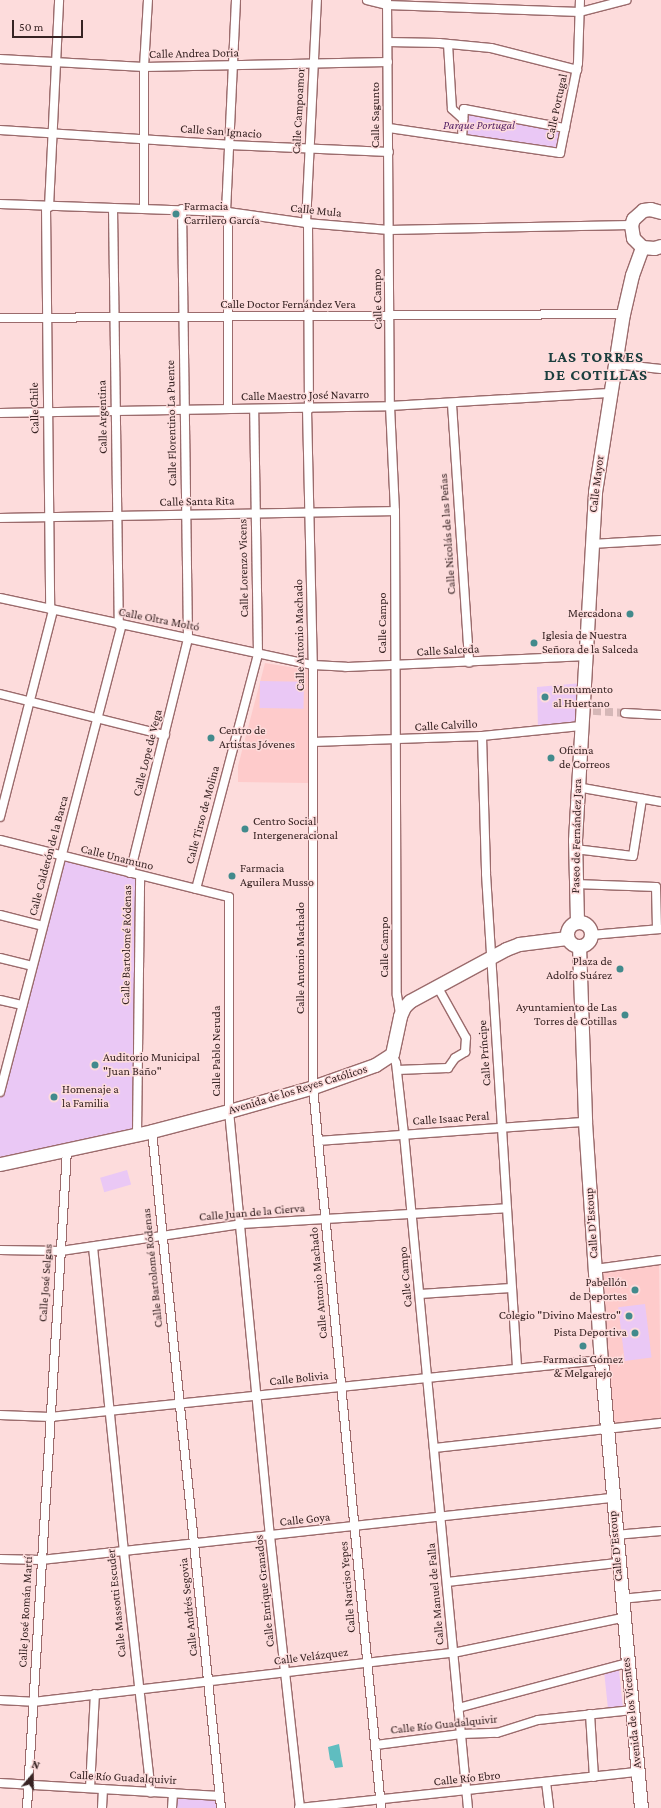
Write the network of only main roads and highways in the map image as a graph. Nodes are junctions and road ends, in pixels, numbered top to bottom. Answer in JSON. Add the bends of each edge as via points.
{"nodes":[{"id":1,"x":661,"y":212,"type":"edge"},
{"id":2,"x":661,"y":246,"type":"edge"},
{"id":3,"x":642,"y":247,"type":"junction"},
{"id":4,"x":580,"y":726,"type":"joint"},
{"id":5,"x":577,"y":922,"type":"junction"},
{"id":6,"x":567,"y":938,"type":"junction"},
{"id":7,"x":579,"y":946,"type":"junction"},
{"id":8,"x":0,"y":1164,"type":"edge"},
{"id":9,"x":622,"y":1618,"type":"joint"},
{"id":10,"x":641,"y":1808,"type":"edge"}],
"edges":[{"from":1,"to":3,"type":"main road","via":[[643,210],[633,219],[633,238]]},
{"from":2,"to":3,"type":"main road"},
{"from":3,"to":4,"type":"main road","name":"Calle Mayor","via":[[623,314],[595,492]]},
{"from":4,"to":5,"type":"main road","name":"Paseo de Fernández Jara","via":[[575,849]]},
{"from":5,"to":6,"type":"main road","via":[[568,928]]},
{"from":5,"to":7,"type":"main road","via":[[588,925],[591,935],[586,944]]},
{"from":6,"to":7,"type":"main road"},
{"from":6,"to":8,"type":"main road","name":"Avenida de los Reyes Católicos","via":[[519,944],[491,956],[410,1001],[400,1016],[392,1054],[376,1065],[313,1087],[229,1111],[152,1131]]},
{"from":7,"to":9,"type":"main road","name":"Calle D'Estoup","via":[[585,1122],[611,1498]]},
{"from":9,"to":10,"type":"main road","name":"Avenida de los Vicentes"}]}
